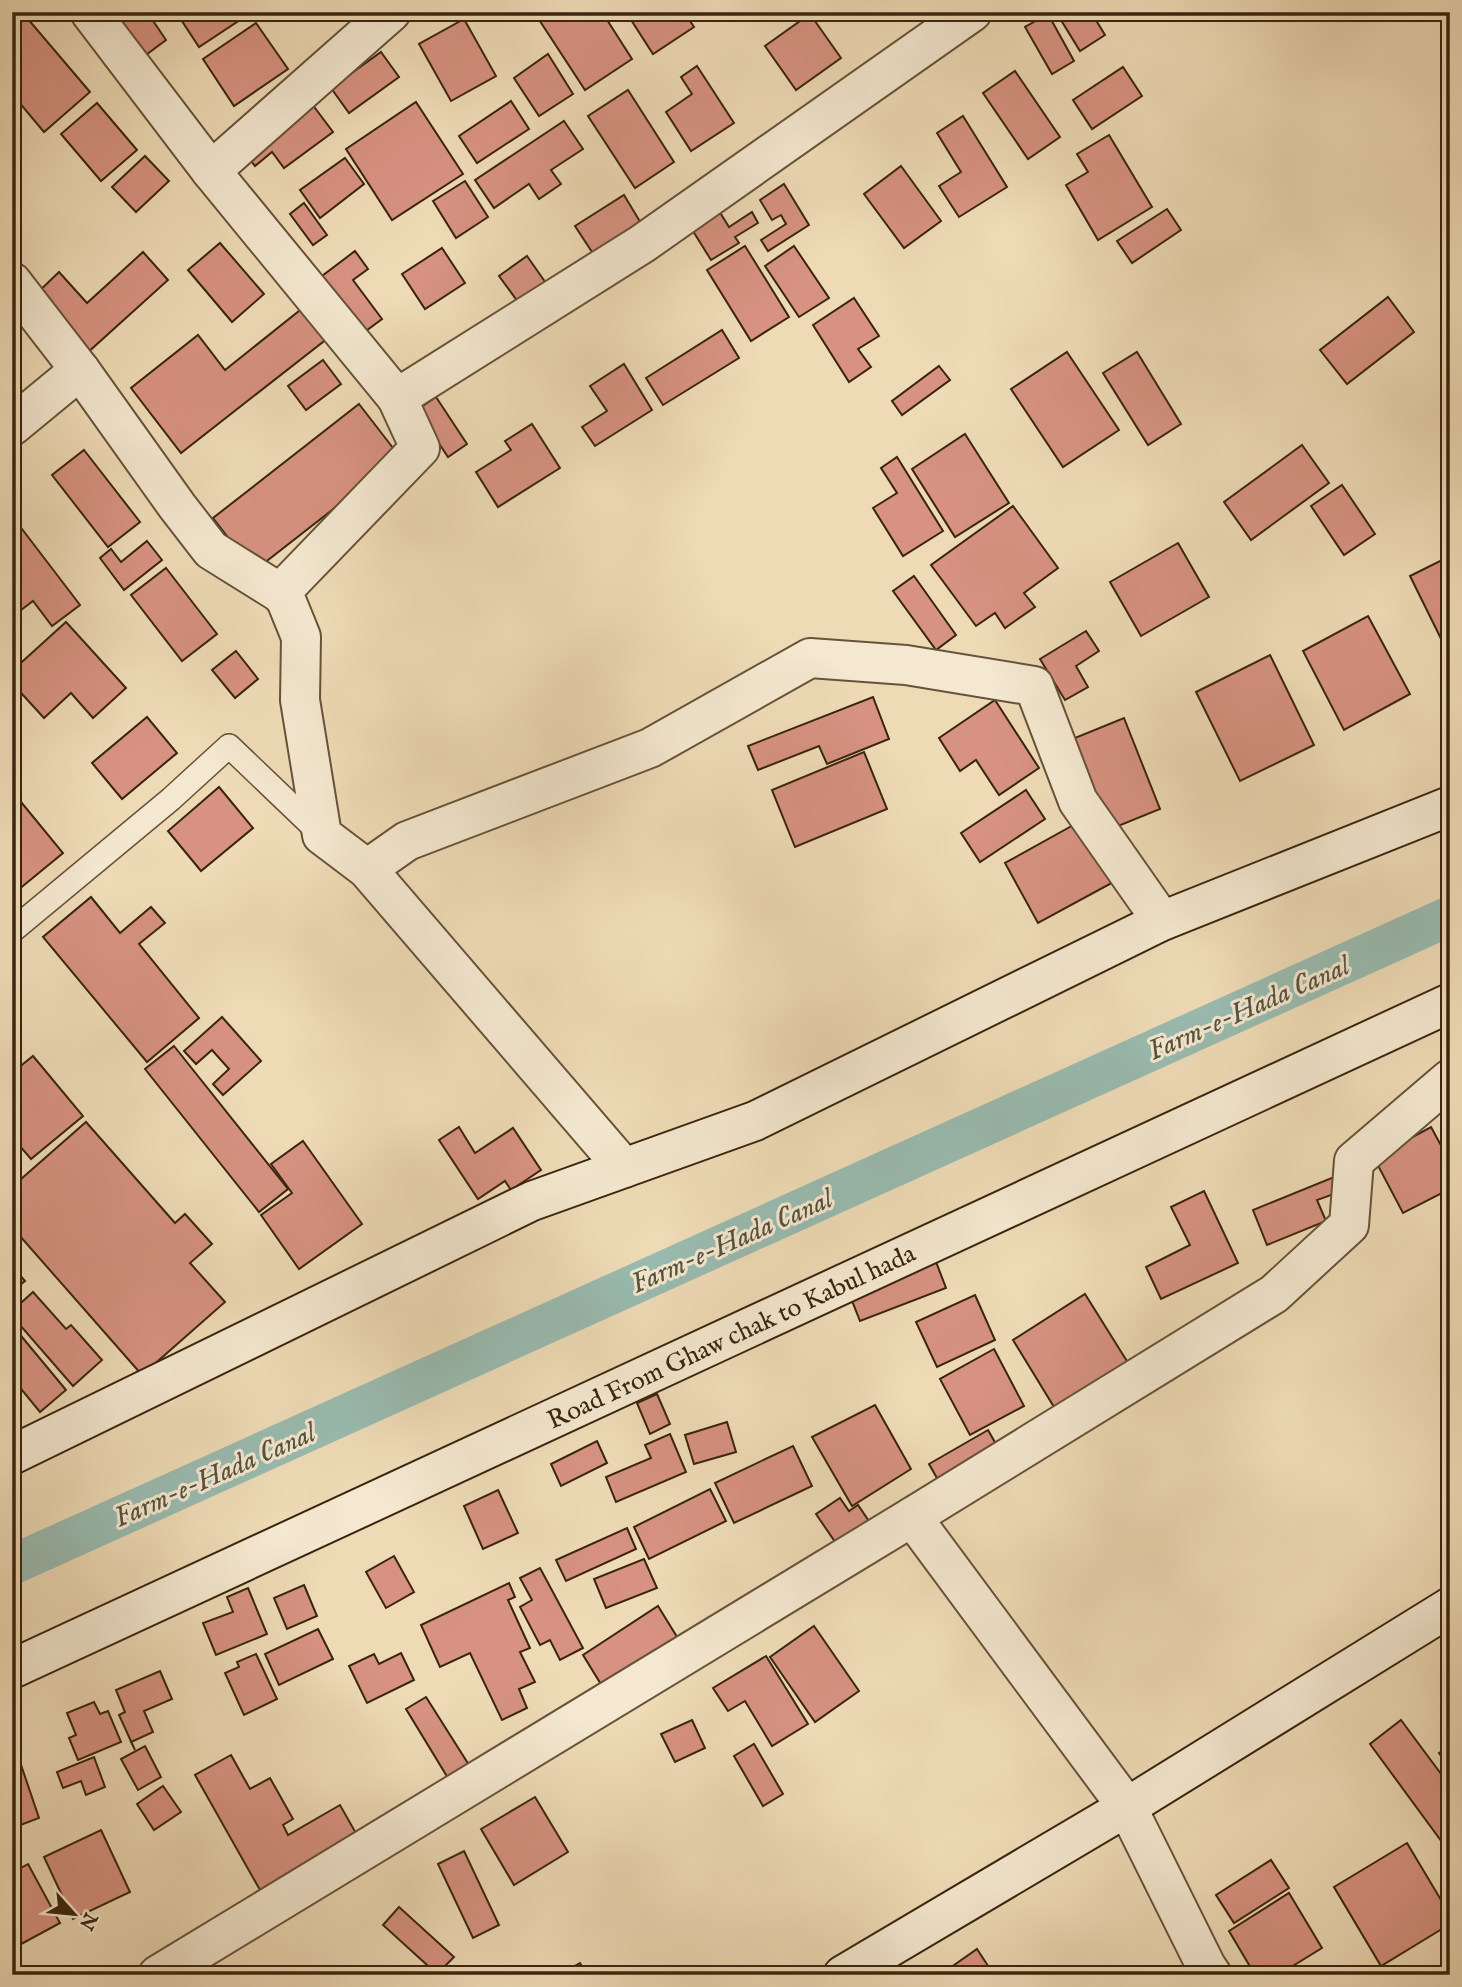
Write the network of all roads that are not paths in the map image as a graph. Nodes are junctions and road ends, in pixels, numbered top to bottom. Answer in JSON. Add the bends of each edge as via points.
{"nodes":[{"id":1,"x":90,"y":12,"type":"edge"},
{"id":2,"x":391,"y":12,"type":"edge"},
{"id":3,"x":972,"y":12,"type":"edge"},
{"id":4,"x":211,"y":171,"type":"junction"},
{"id":5,"x":12,"y":282,"type":"edge"},
{"id":6,"x":80,"y":370,"type":"junction"},
{"id":7,"x":397,"y":398,"type":"junction"},
{"id":8,"x":12,"y":426,"type":"edge"},
{"id":9,"x":281,"y":593,"type":"junction"},
{"id":10,"x":1450,"y":806,"type":"edge"},
{"id":11,"x":322,"y":835,"type":"junction"},
{"id":12,"x":368,"y":869,"type":"junction"},
{"id":13,"x":1162,"y":921,"type":"junction"},
{"id":14,"x":12,"y":931,"type":"edge"},
{"id":15,"x":1450,"y":1003,"type":"edge"},
{"id":16,"x":1450,"y":1079,"type":"edge"},
{"id":17,"x":624,"y":1168,"type":"junction"},
{"id":18,"x":12,"y":1455,"type":"edge"},
{"id":19,"x":912,"y":1517,"type":"junction"},
{"id":20,"x":1450,"y":1607,"type":"edge"},
{"id":21,"x":12,"y":1670,"type":"edge"},
{"id":22,"x":1127,"y":1807,"type":"junction"},
{"id":23,"x":158,"y":1975,"type":"edge"},
{"id":24,"x":842,"y":1975,"type":"edge"},
{"id":25,"x":1212,"y":1975,"type":"edge"}],
"edges":[{"from":1,"to":4,"type":"street"},
{"from":2,"to":4,"type":"street"},
{"from":3,"to":7,"type":"street","via":[[642,243]]},
{"from":4,"to":7,"type":"street"},
{"from":5,"to":6,"type":"street"},
{"from":6,"to":8,"type":"street"},
{"from":6,"to":9,"type":"street","via":[[211,550]]},
{"from":7,"to":9,"type":"street","via":[[420,448]]},
{"from":9,"to":11,"type":"street","via":[[301,637],[300,701]]},
{"from":10,"to":13,"type":"street"},
{"from":11,"to":12,"type":"street"},
{"from":11,"to":14,"type":"lane","via":[[229,746]]},
{"from":12,"to":13,"type":"street","via":[[407,841],[650,748],[810,658],[906,665],[1034,686],[1078,801]]},
{"from":12,"to":17,"type":"street"},
{"from":13,"to":17,"type":"street","via":[[755,1121]]},
{"from":15,"to":21,"type":"street","name":"Road From Ghaw chak to Kabul hada"},
{"from":16,"to":19,"type":"street","via":[[1354,1161],[1349,1225],[1274,1294]]},
{"from":17,"to":18,"type":"street","via":[[532,1201]]},
{"from":19,"to":22,"type":"street"},
{"from":19,"to":23,"type":"street"},
{"from":20,"to":22,"type":"street"},
{"from":22,"to":24,"type":"street"},
{"from":22,"to":25,"type":"street"}]}
